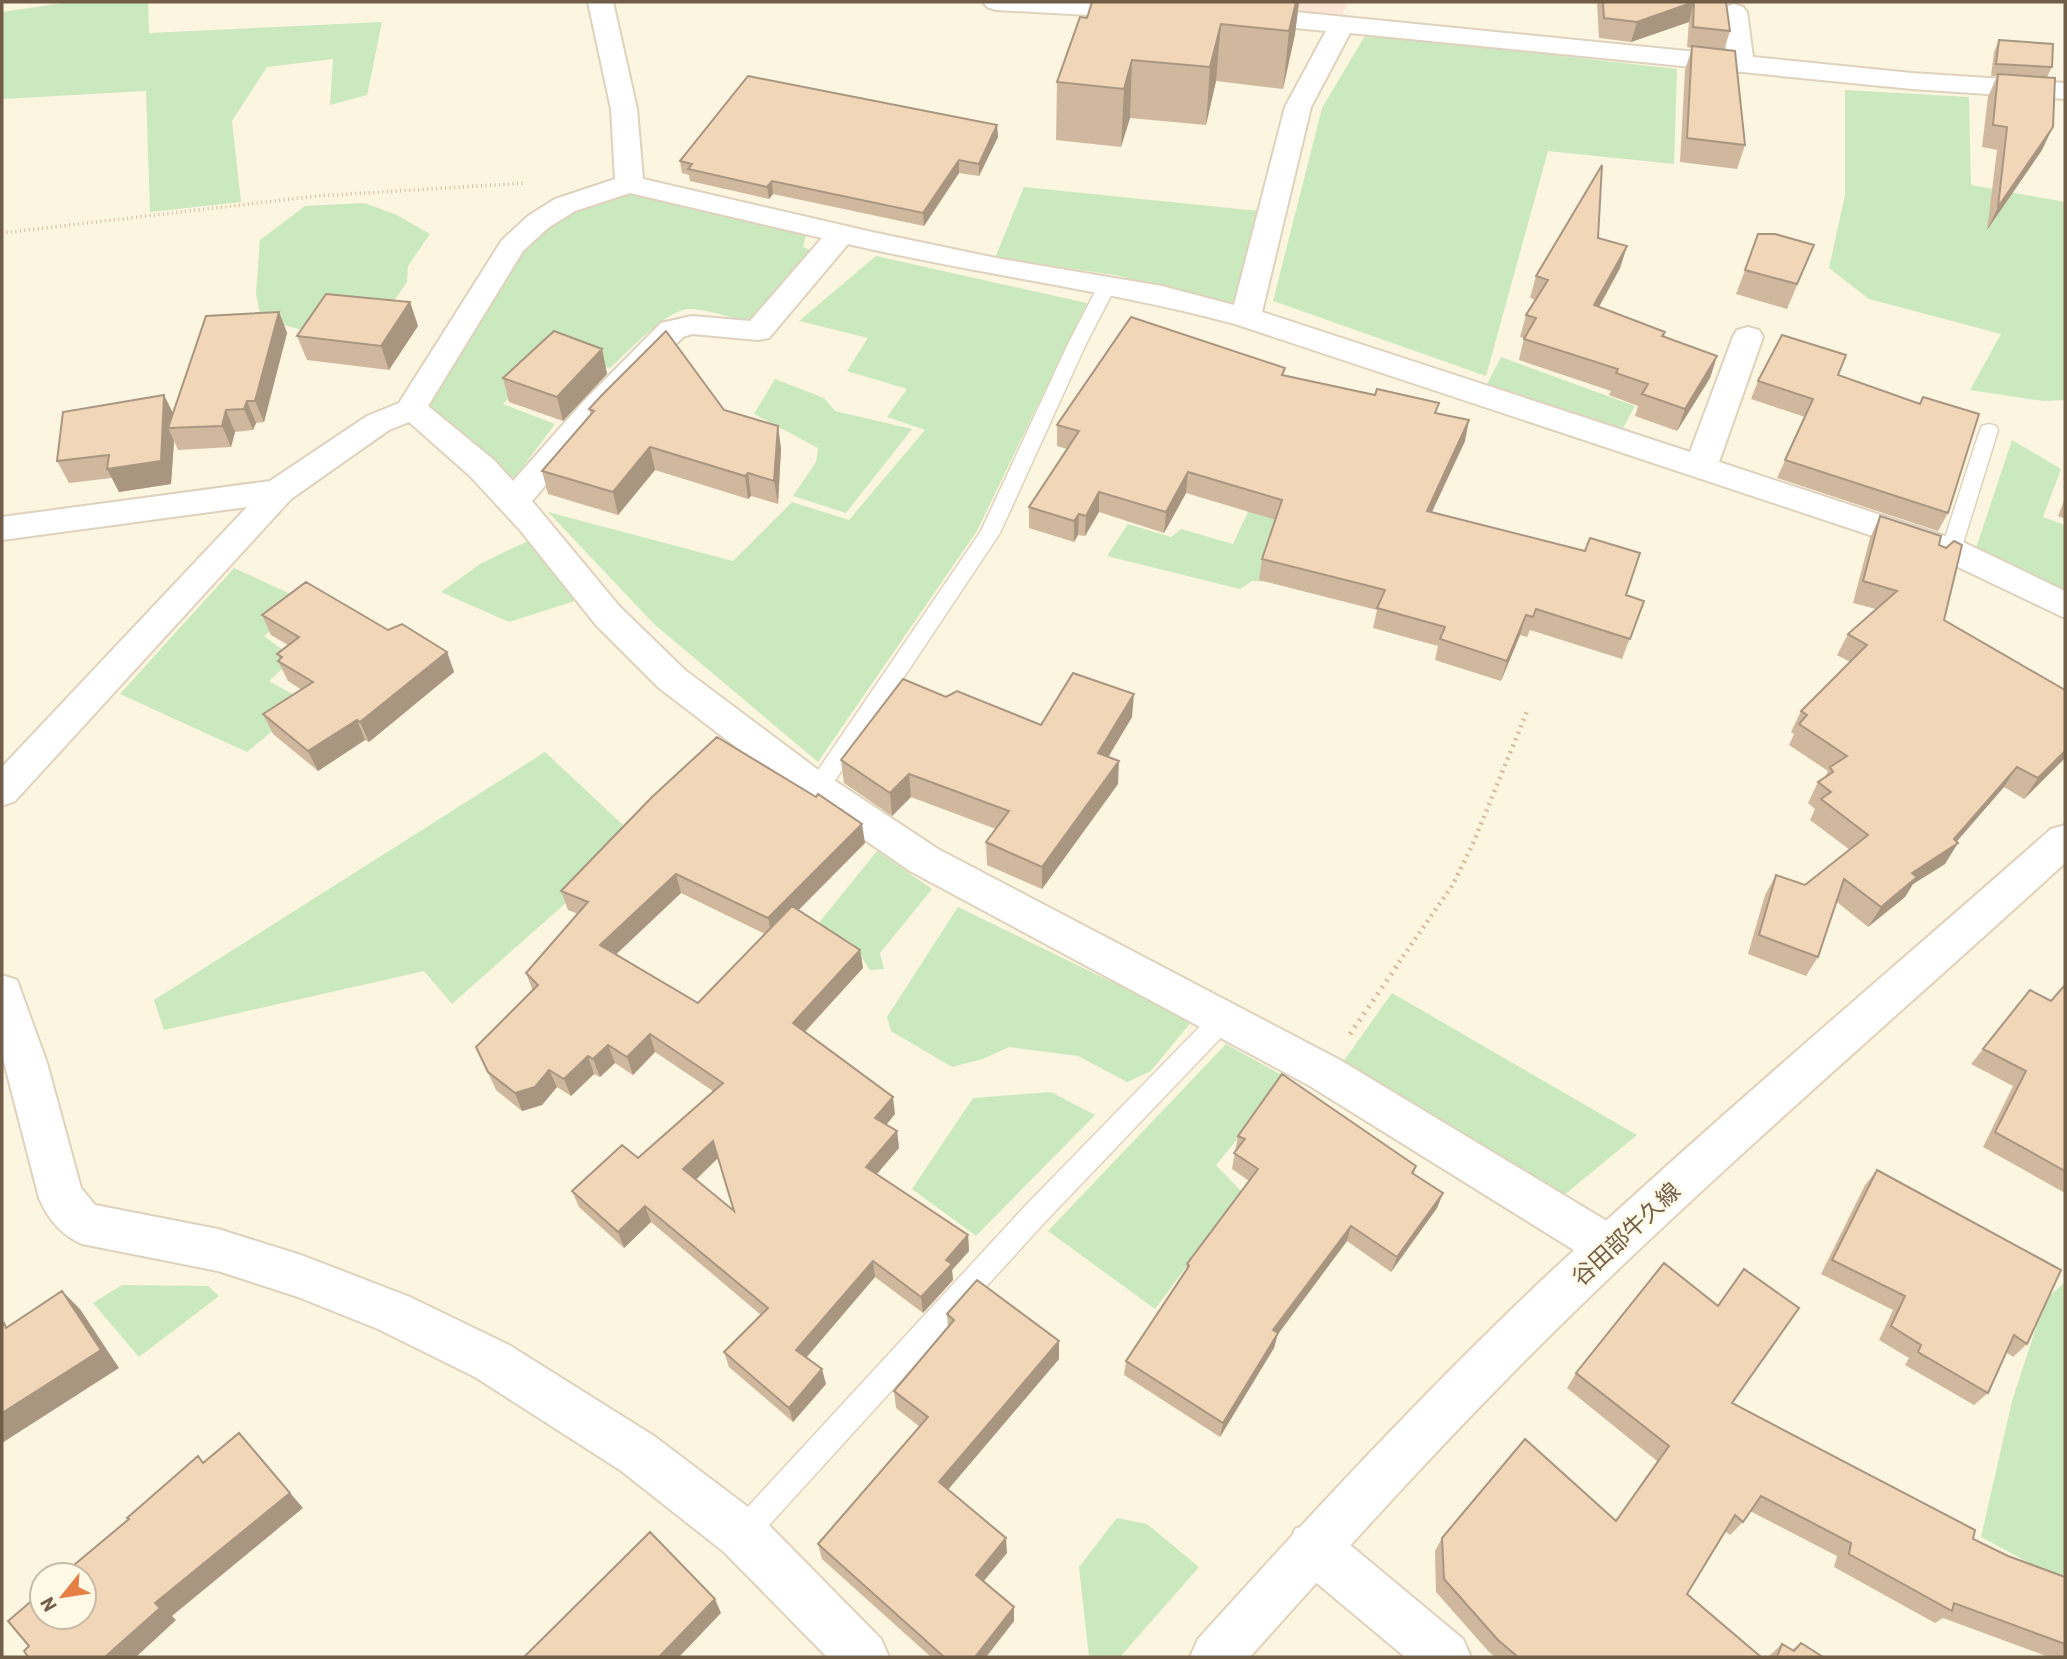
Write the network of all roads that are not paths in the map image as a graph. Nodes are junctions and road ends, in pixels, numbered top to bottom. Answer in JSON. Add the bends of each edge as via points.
{"nodes":[{"id":1,"x":600,"y":2,"type":"edge"},
{"id":2,"x":996,"y":2,"type":"edge"},
{"id":3,"x":1168,"y":11,"type":"edge"},
{"id":4,"x":1734,"y":12,"type":"dead end"},
{"id":5,"x":1224,"y":14,"type":"edge"},
{"id":6,"x":1342,"y":24,"type":"junction"},
{"id":7,"x":1741,"y":65,"type":"junction"},
{"id":8,"x":2065,"y":91,"type":"edge"},
{"id":9,"x":629,"y":184,"type":"junction"},
{"id":10,"x":841,"y":234,"type":"junction"},
{"id":11,"x":1107,"y":286,"type":"junction"},
{"id":12,"x":1246,"y":317,"type":"junction"},
{"id":13,"x":1748,"y":337,"type":"dead end"},
{"id":14,"x":410,"y":410,"type":"junction"},
{"id":15,"x":1989,"y":430,"type":"dead end"},
{"id":16,"x":1701,"y":468,"type":"junction"},
{"id":17,"x":279,"y":491,"type":"junction"},
{"id":18,"x":513,"y":502,"type":"junction"},
{"id":19,"x":2,"y":528,"type":"edge"},
{"id":20,"x":1951,"y":550,"type":"junction"},
{"id":21,"x":2065,"y":606,"type":"edge"},
{"id":22,"x":818,"y":788,"type":"junction"},
{"id":23,"x":2,"y":791,"type":"edge"},
{"id":24,"x":2065,"y":840,"type":"edge"},
{"id":25,"x":2,"y":992,"type":"edge"},
{"id":26,"x":1223,"y":1019,"type":"junction"},
{"id":27,"x":1609,"y":1247,"type":"junction"},
{"id":28,"x":742,"y":1534,"type":"junction"},
{"id":29,"x":1313,"y":1547,"type":"junction"},
{"id":30,"x":863,"y":1657,"type":"edge"},
{"id":31,"x":1216,"y":1657,"type":"edge"},
{"id":32,"x":1445,"y":1657,"type":"edge"}],
"edges":[{"from":1,"to":9,"type":"street","via":[[624,109]]},
{"from":2,"to":3,"type":"street"},
{"from":4,"to":7,"type":"street"},
{"from":5,"to":6,"type":"street"},
{"from":6,"to":7,"type":"street"},
{"from":6,"to":12,"type":"street","via":[[1298,107]]},
{"from":7,"to":8,"type":"street"},
{"from":9,"to":10,"type":"street"},
{"from":9,"to":14,"type":"street","via":[[553,211],[512,246]]},
{"from":10,"to":11,"type":"street"},
{"from":10,"to":18,"type":"street","via":[[758,331],[692,325],[672,330],[594,409]]},
{"from":11,"to":12,"type":"street"},
{"from":11,"to":22,"type":"lane","via":[[990,533]]},
{"from":12,"to":16,"type":"street"},
{"from":13,"to":16,"type":"street"},
{"from":14,"to":17,"type":"street","via":[[378,423]]},
{"from":14,"to":18,"type":"street","via":[[482,468]]},
{"from":15,"to":20,"type":"lane"},
{"from":16,"to":20,"type":"street"},
{"from":17,"to":19,"type":"street"},
{"from":17,"to":23,"type":"street"},
{"from":18,"to":22,"type":"street","via":[[608,617],[672,679]]},
{"from":20,"to":21,"type":"street"},
{"from":22,"to":26,"type":"street","via":[[924,860]]},
{"from":24,"to":27,"type":"street","name":"谷田部牛久線"},
{"from":25,"to":28,"type":"street","via":[[26,1063],[61,1198],[82,1223],[218,1250],[394,1313],[503,1368],[638,1453]]},
{"from":26,"to":27,"type":"street","via":[[1325,1073]]},
{"from":26,"to":28,"type":"lane","via":[[1036,1213]]},
{"from":27,"to":29,"type":"street","name":"谷田部牛久線"},
{"from":28,"to":30,"type":"street"},
{"from":29,"to":31,"type":"street","name":"谷田部牛久線"},
{"from":29,"to":32,"type":"street"}]}
